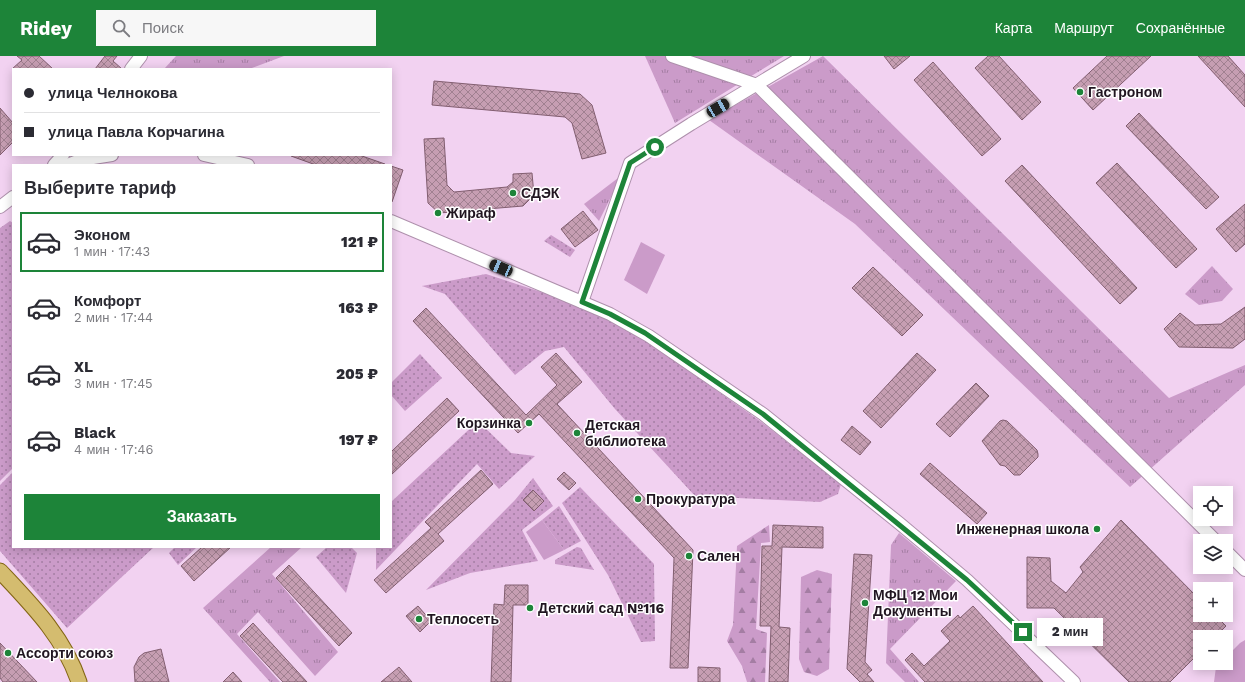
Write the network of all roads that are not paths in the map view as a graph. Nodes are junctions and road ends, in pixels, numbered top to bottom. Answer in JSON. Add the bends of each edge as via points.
{"nodes":[{"id":1,"x":142,"y":56,"type":"edge"},
{"id":2,"x":672,"y":56,"type":"edge"},
{"id":3,"x":804,"y":56,"type":"edge"},
{"id":4,"x":132,"y":68,"type":"edge"},
{"id":5,"x":757,"y":85,"type":"junction"},
{"id":6,"x":62,"y":156,"type":"edge"},
{"id":7,"x":106,"y":156,"type":"edge"},
{"id":8,"x":208,"y":156,"type":"edge"},
{"id":9,"x":55,"y":164,"type":"edge"},
{"id":10,"x":70,"y":164,"type":"edge"},
{"id":11,"x":244,"y":164,"type":"edge"},
{"id":12,"x":12,"y":198,"type":"edge"},
{"id":13,"x":0,"y":207,"type":"edge"},
{"id":14,"x":392,"y":221,"type":"edge"},
{"id":15,"x":582,"y":302,"type":"junction"},
{"id":16,"x":1209,"y":534,"type":"edge"},
{"id":17,"x":1233,"y":558,"type":"edge"},
{"id":18,"x":1245,"y":570,"type":"edge"},
{"id":19,"x":0,"y":571,"type":"edge"},
{"id":20,"x":80,"y":682,"type":"edge"},
{"id":21,"x":1074,"y":682,"type":"edge"}],
"edges":[{"from":1,"to":4,"type":"street"},
{"from":2,"to":5,"type":"street"},
{"from":3,"to":5,"type":"street"},
{"from":5,"to":15,"type":"street","via":[[630,163]]},
{"from":5,"to":16,"type":"street"},
{"from":6,"to":9,"type":"street"},
{"from":7,"to":10,"type":"street"},
{"from":8,"to":11,"type":"street"},
{"from":12,"to":13,"type":"street"},
{"from":14,"to":15,"type":"street"},
{"from":15,"to":21,"type":"street","via":[[645,333],[763,414],[967,580]]},
{"from":17,"to":18,"type":"street"},
{"from":19,"to":20,"type":"main road","via":[[41,615],[63,645]]}]}
